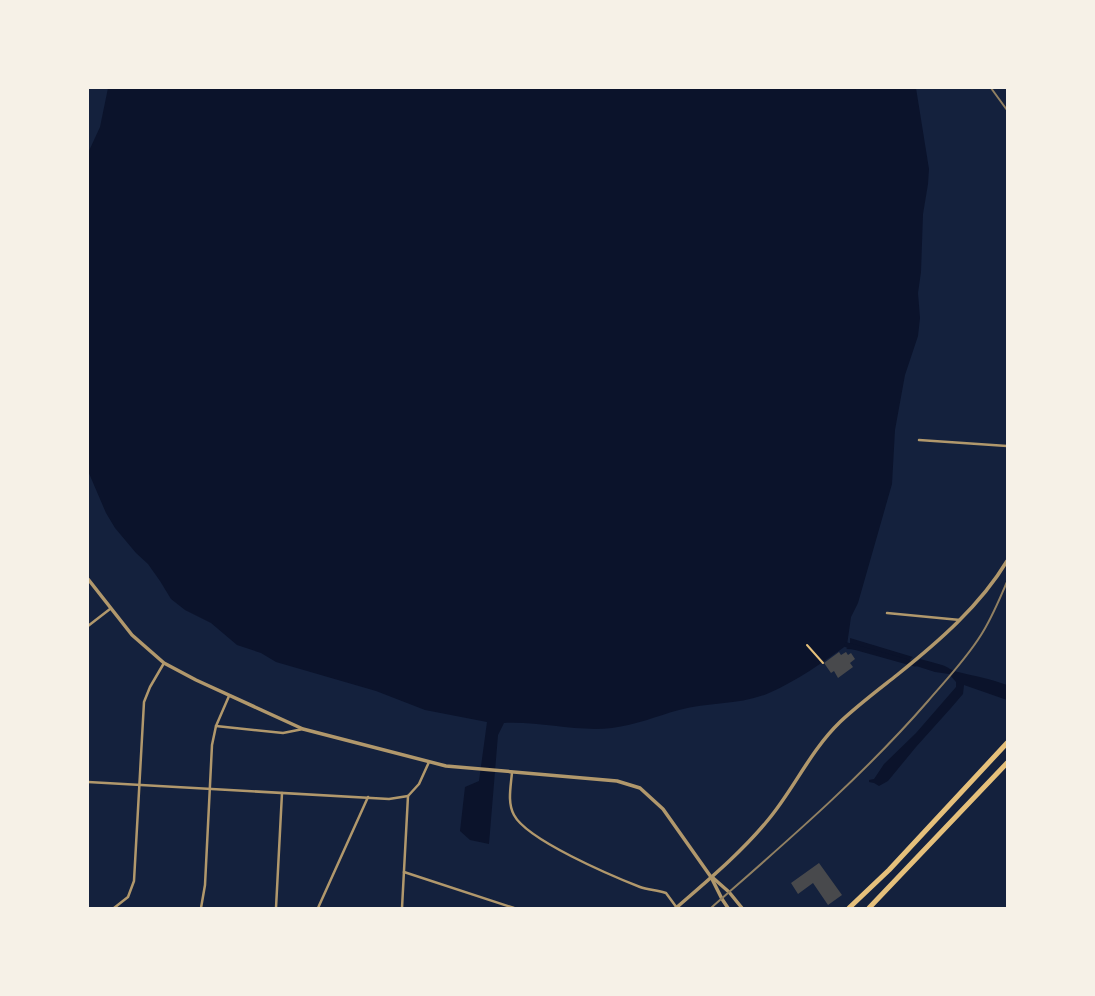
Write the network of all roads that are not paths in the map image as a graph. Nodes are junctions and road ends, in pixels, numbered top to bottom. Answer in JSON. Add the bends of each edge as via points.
{"nodes":[{"id":1,"x":919,"y":440,"type":"dead end"},
{"id":2,"x":1007,"y":446,"type":"edge"},
{"id":3,"x":1007,"y":561,"type":"edge"},
{"id":4,"x":88,"y":579,"type":"edge"},
{"id":5,"x":110,"y":609,"type":"junction"},
{"id":6,"x":887,"y":613,"type":"dead end"},
{"id":7,"x":960,"y":620,"type":"junction"},
{"id":8,"x":88,"y":626,"type":"edge"},
{"id":9,"x":164,"y":663,"type":"junction"},
{"id":10,"x":229,"y":696,"type":"junction"},
{"id":11,"x":216,"y":726,"type":"junction"},
{"id":12,"x":303,"y":729,"type":"junction"},
{"id":13,"x":1007,"y":743,"type":"edge"},
{"id":14,"x":429,"y":762,"type":"junction"},
{"id":15,"x":1007,"y":763,"type":"edge"},
{"id":16,"x":512,"y":772,"type":"junction"},
{"id":17,"x":88,"y":782,"type":"edge"},
{"id":18,"x":139,"y":786,"type":"junction"},
{"id":19,"x":210,"y":789,"type":"junction"},
{"id":20,"x":282,"y":793,"type":"junction"},
{"id":21,"x":408,"y":796,"type":"junction"},
{"id":22,"x":368,"y":797,"type":"junction"},
{"id":23,"x":404,"y":872,"type":"junction"},
{"id":24,"x":711,"y":877,"type":"junction"},
{"id":25,"x":114,"y":908,"type":"edge"},
{"id":26,"x":201,"y":908,"type":"edge"},
{"id":27,"x":276,"y":908,"type":"edge"},
{"id":28,"x":318,"y":908,"type":"edge"},
{"id":29,"x":402,"y":908,"type":"edge"},
{"id":30,"x":514,"y":908,"type":"edge"},
{"id":31,"x":676,"y":908,"type":"edge"},
{"id":32,"x":728,"y":908,"type":"edge"},
{"id":33,"x":742,"y":908,"type":"edge"},
{"id":34,"x":849,"y":908,"type":"edge"},
{"id":35,"x":869,"y":908,"type":"edge"}],
"edges":[{"from":1,"to":2,"type":"street"},
{"from":3,"to":7,"type":"street"},
{"from":4,"to":5,"type":"street"},
{"from":5,"to":8,"type":"street"},
{"from":5,"to":9,"type":"street"},
{"from":6,"to":7,"type":"street"},
{"from":7,"to":24,"type":"street","via":[[834,728],[769,819]]},
{"from":9,"to":10,"type":"street"},
{"from":9,"to":18,"type":"street","via":[[144,702]]},
{"from":10,"to":11,"type":"street"},
{"from":10,"to":12,"type":"street"},
{"from":11,"to":12,"type":"street","via":[[283,733]]},
{"from":11,"to":19,"type":"street"},
{"from":12,"to":14,"type":"street"},
{"from":13,"to":34,"type":"highway"},
{"from":14,"to":16,"type":"street"},
{"from":14,"to":21,"type":"street"},
{"from":15,"to":35,"type":"highway"},
{"from":16,"to":24,"type":"street","via":[[617,781],[640,788],[663,809]]},
{"from":16,"to":31,"type":"street","via":[[510,804],[521,823],[578,860],[636,886],[666,893]]},
{"from":17,"to":18,"type":"street"},
{"from":18,"to":19,"type":"street"},
{"from":18,"to":25,"type":"street","via":[[134,881],[128,897]]},
{"from":19,"to":20,"type":"street"},
{"from":19,"to":26,"type":"street"},
{"from":20,"to":22,"type":"street"},
{"from":20,"to":27,"type":"street"},
{"from":21,"to":22,"type":"street"},
{"from":21,"to":23,"type":"street"},
{"from":22,"to":28,"type":"street"},
{"from":23,"to":29,"type":"street"},
{"from":23,"to":30,"type":"street"},
{"from":24,"to":31,"type":"street"},
{"from":24,"to":32,"type":"street"},
{"from":24,"to":33,"type":"street"}]}
